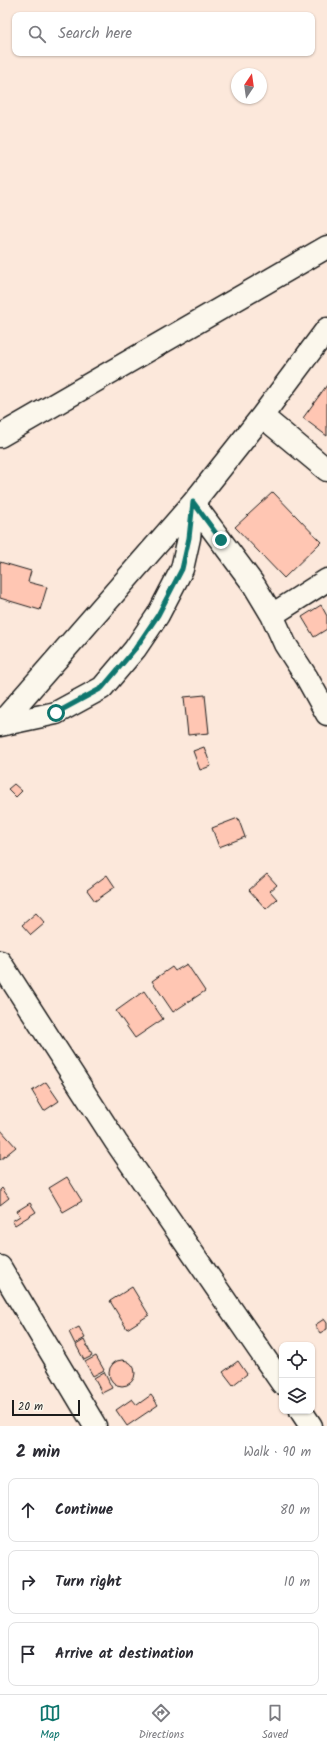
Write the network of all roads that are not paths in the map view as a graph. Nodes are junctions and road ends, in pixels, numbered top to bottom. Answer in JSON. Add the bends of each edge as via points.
{"nodes":[{"id":1,"x":327,"y":248,"type":"edge"},
{"id":2,"x":327,"y":329,"type":"edge"},
{"id":3,"x":262,"y":416,"type":"junction"},
{"id":4,"x":0,"y":436,"type":"edge"},
{"id":5,"x":327,"y":470,"type":"edge"},
{"id":6,"x":193,"y":502,"type":"junction"},
{"id":7,"x":327,"y":580,"type":"edge"},
{"id":8,"x":272,"y":615,"type":"junction"},
{"id":9,"x":327,"y":714,"type":"edge"},
{"id":10,"x":0,"y":725,"type":"edge"},
{"id":11,"x":0,"y":962,"type":"edge"},
{"id":12,"x":0,"y":1267,"type":"edge"},
{"id":13,"x":279,"y":1379,"type":"edge"},
{"id":14,"x":303,"y":1414,"type":"edge"},
{"id":15,"x":95,"y":1426,"type":"edge"},
{"id":16,"x":311,"y":1426,"type":"edge"}],
"edges":[{"from":1,"to":4,"type":"street"},
{"from":2,"to":3,"type":"street"},
{"from":3,"to":5,"type":"street"},
{"from":3,"to":6,"type":"street"},
{"from":6,"to":8,"type":"street","via":[[254,585]]},
{"from":6,"to":10,"type":"street"},
{"from":6,"to":10,"type":"street","via":[[182,569],[135,649],[102,688],[56,713]]},
{"from":7,"to":8,"type":"street"},
{"from":8,"to":9,"type":"street"},
{"from":11,"to":13,"type":"street","via":[[116,1142]]},
{"from":12,"to":15,"type":"street"},
{"from":14,"to":16,"type":"street"}]}
